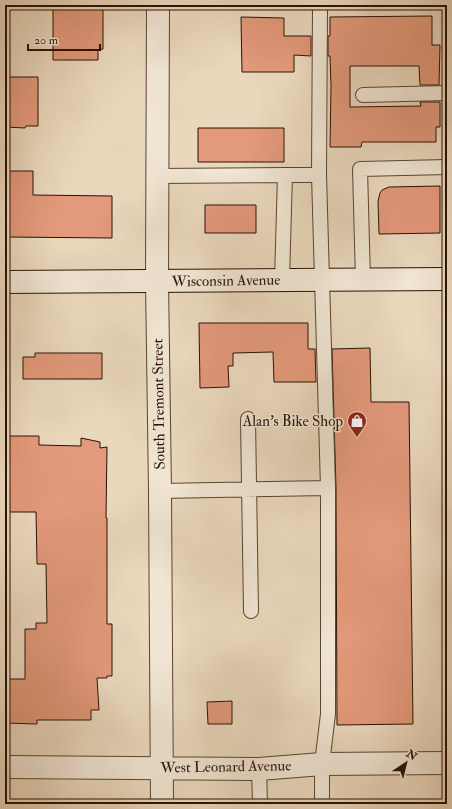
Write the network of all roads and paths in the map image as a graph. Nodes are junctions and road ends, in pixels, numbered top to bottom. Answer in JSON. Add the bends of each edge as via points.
{"nodes":[{"id":1,"x":158,"y":5,"type":"edge"},
{"id":2,"x":320,"y":5,"type":"edge"},
{"id":3,"x":447,"y":93,"type":"edge"},
{"id":4,"x":363,"y":94,"type":"dead end"},
{"id":5,"x":447,"y":167,"type":"edge"},
{"id":6,"x":285,"y":175,"type":"junction"},
{"id":7,"x":319,"y":175,"type":"junction"},
{"id":8,"x":158,"y":176,"type":"junction"},
{"id":9,"x":447,"y":279,"type":"edge"},
{"id":10,"x":282,"y":280,"type":"junction"},
{"id":11,"x":321,"y":280,"type":"junction"},
{"id":12,"x":363,"y":280,"type":"junction"},
{"id":13,"x":157,"y":281,"type":"junction"},
{"id":14,"x":5,"y":282,"type":"edge"},
{"id":15,"x":248,"y":419,"type":"dead end"},
{"id":16,"x":328,"y":488,"type":"junction"},
{"id":17,"x":249,"y":490,"type":"junction"},
{"id":18,"x":160,"y":491,"type":"junction"},
{"id":19,"x":252,"y":611,"type":"dead end"},
{"id":20,"x":447,"y":763,"type":"edge"},
{"id":21,"x":322,"y":764,"type":"junction"},
{"id":22,"x":5,"y":767,"type":"edge"},
{"id":23,"x":161,"y":768,"type":"junction"},
{"id":24,"x":259,"y":769,"type":"junction"},
{"id":25,"x":162,"y":804,"type":"edge"},
{"id":26,"x":260,"y":804,"type":"edge"},
{"id":27,"x":322,"y":804,"type":"edge"}],
"edges":[{"from":1,"to":8,"type":"street","name":"South Tremont Street"},
{"from":2,"to":7,"type":"lane"},
{"from":3,"to":4,"type":"lane"},
{"from":5,"to":12,"type":"lane","via":[[360,169]]},
{"from":6,"to":7,"type":"lane"},
{"from":6,"to":8,"type":"lane"},
{"from":6,"to":10,"type":"lane"},
{"from":7,"to":11,"type":"lane"},
{"from":8,"to":13,"type":"street","name":"South Tremont Street"},
{"from":9,"to":12,"type":"street","name":"Wisconsin Avenue"},
{"from":10,"to":11,"type":"street","name":"Wisconsin Avenue"},
{"from":10,"to":13,"type":"street","name":"Wisconsin Avenue"},
{"from":11,"to":12,"type":"street","name":"Wisconsin Avenue"},
{"from":11,"to":16,"type":"lane"},
{"from":13,"to":14,"type":"street","name":"Wisconsin Avenue"},
{"from":13,"to":18,"type":"street","name":"South Tremont Street"},
{"from":15,"to":17,"type":"lane"},
{"from":16,"to":17,"type":"lane"},
{"from":16,"to":21,"type":"lane","via":[[328,714]]},
{"from":17,"to":18,"type":"lane"},
{"from":17,"to":19,"type":"lane"},
{"from":18,"to":23,"type":"street","name":"South Tremont Street"},
{"from":20,"to":21,"type":"street","name":"West Leonard Avenue"},
{"from":21,"to":24,"type":"street","name":"West Leonard Avenue"},
{"from":21,"to":27,"type":"lane"},
{"from":22,"to":23,"type":"street","name":"West Leonard Avenue"},
{"from":23,"to":24,"type":"street","name":"West Leonard Avenue"},
{"from":23,"to":25,"type":"street","name":"South Tremont Street"},
{"from":24,"to":26,"type":"lane"}]}
